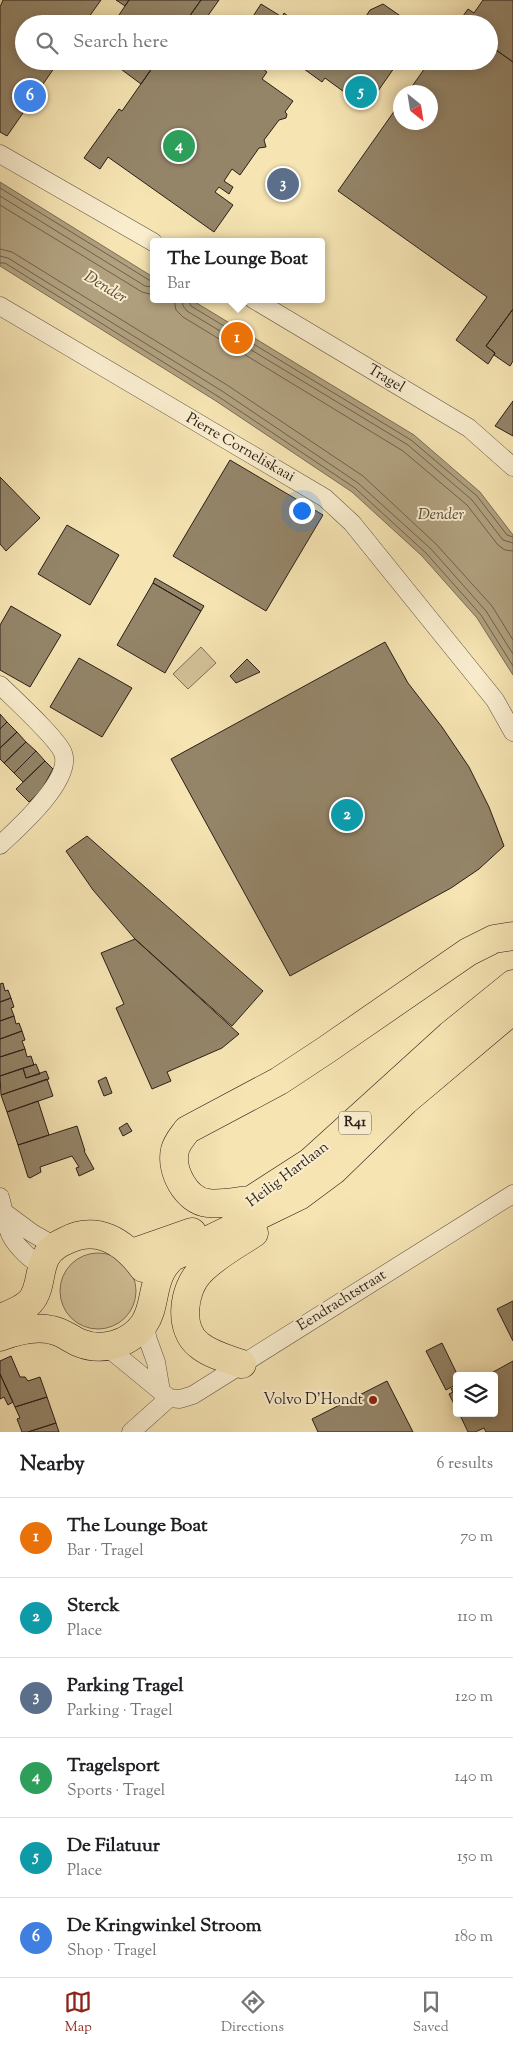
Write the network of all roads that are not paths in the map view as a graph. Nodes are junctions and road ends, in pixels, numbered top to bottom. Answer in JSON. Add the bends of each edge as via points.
{"nodes":[{"id":1,"x":0,"y":154,"type":"edge"},
{"id":2,"x":150,"y":240,"type":"edge"},
{"id":3,"x":260,"y":303,"type":"edge"},
{"id":4,"x":0,"y":306,"type":"edge"},
{"id":5,"x":513,"y":466,"type":"edge"},
{"id":6,"x":0,"y":685,"type":"edge"},
{"id":7,"x":513,"y":732,"type":"edge"},
{"id":8,"x":5,"y":840,"type":"edge"},
{"id":9,"x":513,"y":936,"type":"edge"},
{"id":10,"x":513,"y":984,"type":"edge"},
{"id":11,"x":513,"y":1010,"type":"edge"},
{"id":12,"x":457,"y":1043,"type":"junction"},
{"id":13,"x":513,"y":1194,"type":"edge"},
{"id":14,"x":299,"y":1196,"type":"junction"},
{"id":15,"x":251,"y":1200,"type":"junction"},
{"id":16,"x":3,"y":1205,"type":"edge"},
{"id":17,"x":132,"y":1253,"type":"junction"},
{"id":18,"x":49,"y":1256,"type":"junction"},
{"id":19,"x":155,"y":1292,"type":"junction"},
{"id":20,"x":0,"y":1318,"type":"edge"},
{"id":21,"x":144,"y":1324,"type":"junction"},
{"id":22,"x":0,"y":1336,"type":"edge"},
{"id":23,"x":107,"y":1347,"type":"junction"},
{"id":24,"x":242,"y":1364,"type":"junction"},
{"id":25,"x":165,"y":1395,"type":"junction"},
{"id":26,"x":132,"y":1432,"type":"edge"}],
"edges":[{"from":1,"to":2,"type":"street"},
{"from":3,"to":5,"type":"street","name":"Tragel","via":[[469,428]]},
{"from":4,"to":7,"type":"street","name":"Pierre Corneliskaai","via":[[325,498],[352,523],[495,700]]},
{"from":6,"to":8,"type":"street","via":[[59,746],[65,759],[43,804]]},
{"from":9,"to":15,"type":"main road","via":[[494,939],[468,952],[278,1081],[187,1130],[179,1140],[174,1159],[177,1176],[187,1190],[207,1204]]},
{"from":10,"to":12,"type":"main road","name":"Heilig Hartlaan","number":"R41"},
{"from":11,"to":12,"type":"main road","name":"Heilig Hartlaan","number":"R41"},
{"from":12,"to":14,"type":"main road","name":"Heilig Hartlaan","number":"R41","via":[[405,1101],[334,1170]]},
{"from":12,"to":15,"type":"main road","name":"Heilig Hartlaan","number":"R41","via":[[310,1162]]},
{"from":13,"to":24,"type":"street","name":"Eendrachtstraat"},
{"from":14,"to":19,"type":"main road","name":"Heilig Hartlaan","number":"R41","via":[[171,1258],[161,1270]]},
{"from":14,"to":24,"type":"main road","via":[[286,1213],[199,1272],[188,1290],[186,1317],[193,1340],[214,1354]]},
{"from":15,"to":17,"type":"main road","name":"Heilig Hartlaan","number":"R41","via":[[247,1207],[184,1236]]},
{"from":16,"to":18,"type":"street","via":[[32,1233]]},
{"from":16,"to":18,"type":"street","via":[[8,1230],[18,1245],[35,1262]]},
{"from":17,"to":18,"type":"main road","via":[[113,1240],[93,1234],[76,1235]]},
{"from":17,"to":19,"type":"main road"},
{"from":18,"to":20,"type":"main road","via":[[31,1301]]},
{"from":19,"to":21,"type":"main road","name":"Heilig Hartlaan","number":"R41","via":[[152,1309]]},
{"from":21,"to":23,"type":"main road","name":"Heilig Hartlaan","number":"R41","via":[[134,1335]]},
{"from":21,"to":25,"type":"street"},
{"from":22,"to":23,"type":"main road","via":[[38,1328],[54,1330],[93,1347]]},
{"from":23,"to":25,"type":"street"},
{"from":24,"to":25,"type":"street","name":"Eendrachtstraat","via":[[193,1395],[180,1399]]},
{"from":25,"to":26,"type":"street"}]}
